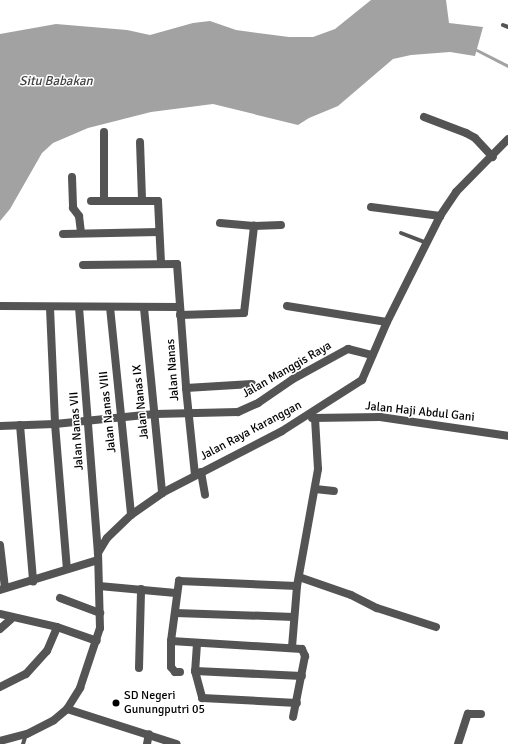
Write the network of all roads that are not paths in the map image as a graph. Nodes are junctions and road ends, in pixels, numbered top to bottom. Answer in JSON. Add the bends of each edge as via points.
{"nodes":[{"id":1,"x":503,"y":25,"type":"dead end"},
{"id":2,"x":508,"y":27,"type":"edge"},
{"id":3,"x":424,"y":117,"type":"dead end"},
{"id":4,"x":104,"y":132,"type":"dead end"},
{"id":5,"x":508,"y":139,"type":"edge"},
{"id":6,"x":140,"y":142,"type":"dead end"},
{"id":7,"x":493,"y":157,"type":"junction"},
{"id":8,"x":72,"y":177,"type":"dead end"},
{"id":9,"x":104,"y":200,"type":"junction"},
{"id":10,"x":142,"y":200,"type":"junction"},
{"id":11,"x":91,"y":201,"type":"dead end"},
{"id":12,"x":371,"y":207,"type":"dead end"},
{"id":13,"x":440,"y":216,"type":"junction"},
{"id":14,"x":220,"y":223,"type":"dead end"},
{"id":15,"x":281,"y":225,"type":"dead end"},
{"id":16,"x":254,"y":226,"type":"junction"},
{"id":17,"x":81,"y":232,"type":"junction"},
{"id":18,"x":159,"y":232,"type":"junction"},
{"id":19,"x":401,"y":233,"type":"dead end"},
{"id":20,"x":63,"y":234,"type":"dead end"},
{"id":21,"x":425,"y":242,"type":"junction"},
{"id":22,"x":161,"y":264,"type":"junction"},
{"id":23,"x":83,"y":265,"type":"dead end"},
{"id":24,"x":0,"y":306,"type":"edge"},
{"id":25,"x":287,"y":306,"type":"dead end"},
{"id":26,"x":79,"y":307,"type":"junction"},
{"id":27,"x":110,"y":307,"type":"junction"},
{"id":28,"x":50,"y":308,"type":"junction"},
{"id":29,"x":144,"y":308,"type":"junction"},
{"id":30,"x":180,"y":311,"type":"junction"},
{"id":31,"x":387,"y":322,"type":"junction"},
{"id":32,"x":372,"y":355,"type":"junction"},
{"id":33,"x":252,"y":384,"type":"dead end"},
{"id":34,"x":186,"y":388,"type":"junction"},
{"id":35,"x":188,"y":413,"type":"junction"},
{"id":36,"x":155,"y":414,"type":"junction"},
{"id":37,"x":120,"y":417,"type":"junction"},
{"id":38,"x":305,"y":418,"type":"junction"},
{"id":39,"x":315,"y":418,"type":"junction"},
{"id":40,"x":88,"y":421,"type":"junction"},
{"id":41,"x":55,"y":424,"type":"junction"},
{"id":42,"x":20,"y":425,"type":"junction"},
{"id":43,"x":0,"y":426,"type":"edge"},
{"id":44,"x":508,"y":436,"type":"edge"},
{"id":45,"x":198,"y":473,"type":"junction"},
{"id":46,"x":315,"y":489,"type":"junction"},
{"id":47,"x":334,"y":491,"type":"dead end"},
{"id":48,"x":162,"y":494,"type":"junction"},
{"id":49,"x":206,"y":494,"type":"dead end"},
{"id":50,"x":131,"y":515,"type":"junction"},
{"id":51,"x":0,"y":545,"type":"edge"},
{"id":52,"x":98,"y":556,"type":"junction"},
{"id":53,"x":67,"y":569,"type":"junction"},
{"id":54,"x":299,"y":577,"type":"junction"},
{"id":55,"x":33,"y":581,"type":"junction"},
{"id":56,"x":99,"y":586,"type":"junction"},
{"id":57,"x":297,"y":586,"type":"junction"},
{"id":58,"x":2,"y":589,"type":"edge"},
{"id":59,"x":141,"y":589,"type":"junction"},
{"id":60,"x":176,"y":593,"type":"junction"},
{"id":61,"x":60,"y":598,"type":"dead end"},
{"id":62,"x":100,"y":613,"type":"junction"},
{"id":63,"x":175,"y":613,"type":"junction"},
{"id":64,"x":0,"y":614,"type":"edge"},
{"id":65,"x":294,"y":617,"type":"junction"},
{"id":66,"x":11,"y":619,"type":"junction"},
{"id":67,"x":56,"y":627,"type":"junction"},
{"id":68,"x":436,"y":627,"type":"dead end"},
{"id":69,"x":0,"y":628,"type":"edge"},
{"id":70,"x":97,"y":641,"type":"junction"},
{"id":71,"x":171,"y":641,"type":"junction"},
{"id":72,"x":197,"y":644,"type":"junction"},
{"id":73,"x":292,"y":647,"type":"junction"},
{"id":74,"x":139,"y":668,"type":"dead end"},
{"id":75,"x":195,"y":671,"type":"junction"},
{"id":76,"x":180,"y":672,"type":"dead end"},
{"id":77,"x":302,"y":676,"type":"junction"},
{"id":78,"x":0,"y":687,"type":"edge"},
{"id":79,"x":297,"y":703,"type":"junction"},
{"id":80,"x":67,"y":709,"type":"junction"},
{"id":81,"x":481,"y":714,"type":"dead end"},
{"id":82,"x":293,"y":718,"type":"dead end"},
{"id":83,"x":26,"y":734,"type":"junction"},
{"id":84,"x":149,"y":734,"type":"junction"},
{"id":85,"x":0,"y":741,"type":"edge"},
{"id":86,"x":23,"y":744,"type":"edge"},
{"id":87,"x":147,"y":744,"type":"edge"},
{"id":88,"x":177,"y":744,"type":"edge"},
{"id":89,"x":458,"y":744,"type":"edge"}],
"edges":[{"from":1,"to":2,"type":"lane"},
{"from":3,"to":7,"type":"street","via":[[475,138]]},
{"from":4,"to":9,"type":"street"},
{"from":5,"to":7,"type":"street","name":"Jalan Raya Karanggan"},
{"from":6,"to":10,"type":"street"},
{"from":7,"to":13,"type":"street","name":"Jalan Raya Karanggan","via":[[456,192]]},
{"from":8,"to":17,"type":"street","via":[[74,208],[79,216]]},
{"from":9,"to":10,"type":"street"},
{"from":9,"to":11,"type":"street"},
{"from":10,"to":18,"type":"street","via":[[158,201]]},
{"from":12,"to":13,"type":"street"},
{"from":13,"to":21,"type":"street","name":"Jalan Raya Karanggan"},
{"from":14,"to":16,"type":"street"},
{"from":15,"to":16,"type":"street"},
{"from":16,"to":30,"type":"street","via":[[244,313]]},
{"from":17,"to":18,"type":"street"},
{"from":17,"to":20,"type":"street"},
{"from":18,"to":22,"type":"street"},
{"from":19,"to":21,"type":"lane"},
{"from":21,"to":31,"type":"street","name":"Jalan Raya Karanggan"},
{"from":22,"to":23,"type":"street"},
{"from":22,"to":30,"type":"street","name":"Jalan Nanas","via":[[177,264]]},
{"from":24,"to":28,"type":"street"},
{"from":25,"to":31,"type":"street"},
{"from":26,"to":27,"type":"street"},
{"from":26,"to":28,"type":"street"},
{"from":26,"to":40,"type":"street","name":"Jalan Nanas VII"},
{"from":27,"to":29,"type":"street"},
{"from":27,"to":37,"type":"street","name":"Jalan Nanas VIII"},
{"from":28,"to":41,"type":"street"},
{"from":29,"to":30,"type":"street"},
{"from":29,"to":36,"type":"street","name":"Jalan Nanas IX"},
{"from":30,"to":34,"type":"street","name":"Jalan Nanas"},
{"from":31,"to":32,"type":"street","name":"Jalan Raya Karanggan"},
{"from":32,"to":35,"type":"street","name":"Jalan Manggis Raya","via":[[348,349],[293,379],[258,403],[238,412]]},
{"from":32,"to":38,"type":"street","name":"Jalan Raya Karanggan","via":[[366,374],[358,384]]},
{"from":33,"to":34,"type":"street"},
{"from":34,"to":35,"type":"street","name":"Jalan Nanas"},
{"from":35,"to":36,"type":"street","name":"Jalan Manggis Raya"},
{"from":35,"to":45,"type":"street","name":"Jalan Nanas"},
{"from":36,"to":37,"type":"street","name":"Jalan Manggis Raya"},
{"from":36,"to":48,"type":"street","name":"Jalan Nanas IX"},
{"from":37,"to":40,"type":"street","name":"Jalan Manggis Raya"},
{"from":37,"to":50,"type":"street","name":"Jalan Nanas VIII"},
{"from":38,"to":39,"type":"street","name":"Jalan Haji Abdul Gani"},
{"from":38,"to":45,"type":"street","name":"Jalan Raya Karanggan"},
{"from":39,"to":44,"type":"street","name":"Jalan Haji Abdul Gani","via":[[380,417]]},
{"from":39,"to":46,"type":"street","via":[[318,469]]},
{"from":40,"to":41,"type":"street","name":"Jalan Manggis Raya"},
{"from":40,"to":52,"type":"street","name":"Jalan Nanas VII"},
{"from":41,"to":42,"type":"street","name":"Jalan Manggis Raya"},
{"from":41,"to":53,"type":"street"},
{"from":42,"to":43,"type":"street","name":"Jalan Manggis Raya"},
{"from":42,"to":55,"type":"street"},
{"from":45,"to":48,"type":"street","name":"Jalan Raya Karanggan"},
{"from":45,"to":49,"type":"street","name":"Jalan Nanas"},
{"from":46,"to":47,"type":"street"},
{"from":46,"to":54,"type":"street"},
{"from":48,"to":50,"type":"street","name":"Jalan Raya Karanggan"},
{"from":50,"to":52,"type":"street","name":"Jalan Raya Karanggan","via":[[107,538]]},
{"from":51,"to":58,"type":"street"},
{"from":52,"to":53,"type":"street"},
{"from":52,"to":56,"type":"street"},
{"from":53,"to":55,"type":"street"},
{"from":54,"to":57,"type":"street"},
{"from":54,"to":68,"type":"street","via":[[351,595],[377,608]]},
{"from":55,"to":58,"type":"street"},
{"from":56,"to":59,"type":"street"},
{"from":56,"to":62,"type":"street"},
{"from":57,"to":60,"type":"street","via":[[179,581]]},
{"from":57,"to":65,"type":"street"},
{"from":59,"to":60,"type":"street"},
{"from":59,"to":74,"type":"street"},
{"from":60,"to":63,"type":"street"},
{"from":61,"to":62,"type":"street"},
{"from":62,"to":70,"type":"street"},
{"from":63,"to":65,"type":"street"},
{"from":63,"to":71,"type":"street"},
{"from":64,"to":66,"type":"street"},
{"from":65,"to":73,"type":"street"},
{"from":66,"to":67,"type":"street"},
{"from":66,"to":69,"type":"street"},
{"from":67,"to":70,"type":"street"},
{"from":67,"to":78,"type":"street","via":[[47,651],[26,674]]},
{"from":70,"to":80,"type":"street","via":[[80,688]]},
{"from":71,"to":72,"type":"street"},
{"from":71,"to":76,"type":"street","via":[[171,667],[175,672]]},
{"from":72,"to":73,"type":"street"},
{"from":72,"to":75,"type":"street"},
{"from":73,"to":77,"type":"street","via":[[299,647],[304,653]]},
{"from":75,"to":77,"type":"street"},
{"from":75,"to":79,"type":"street","via":[[202,698]]},
{"from":77,"to":79,"type":"street"},
{"from":79,"to":82,"type":"street"},
{"from":80,"to":83,"type":"street","via":[[47,724]]},
{"from":80,"to":84,"type":"street"},
{"from":81,"to":89,"type":"street","via":[[468,714]]},
{"from":83,"to":85,"type":"street"},
{"from":83,"to":86,"type":"lane"},
{"from":84,"to":87,"type":"street"},
{"from":84,"to":88,"type":"street"}]}
